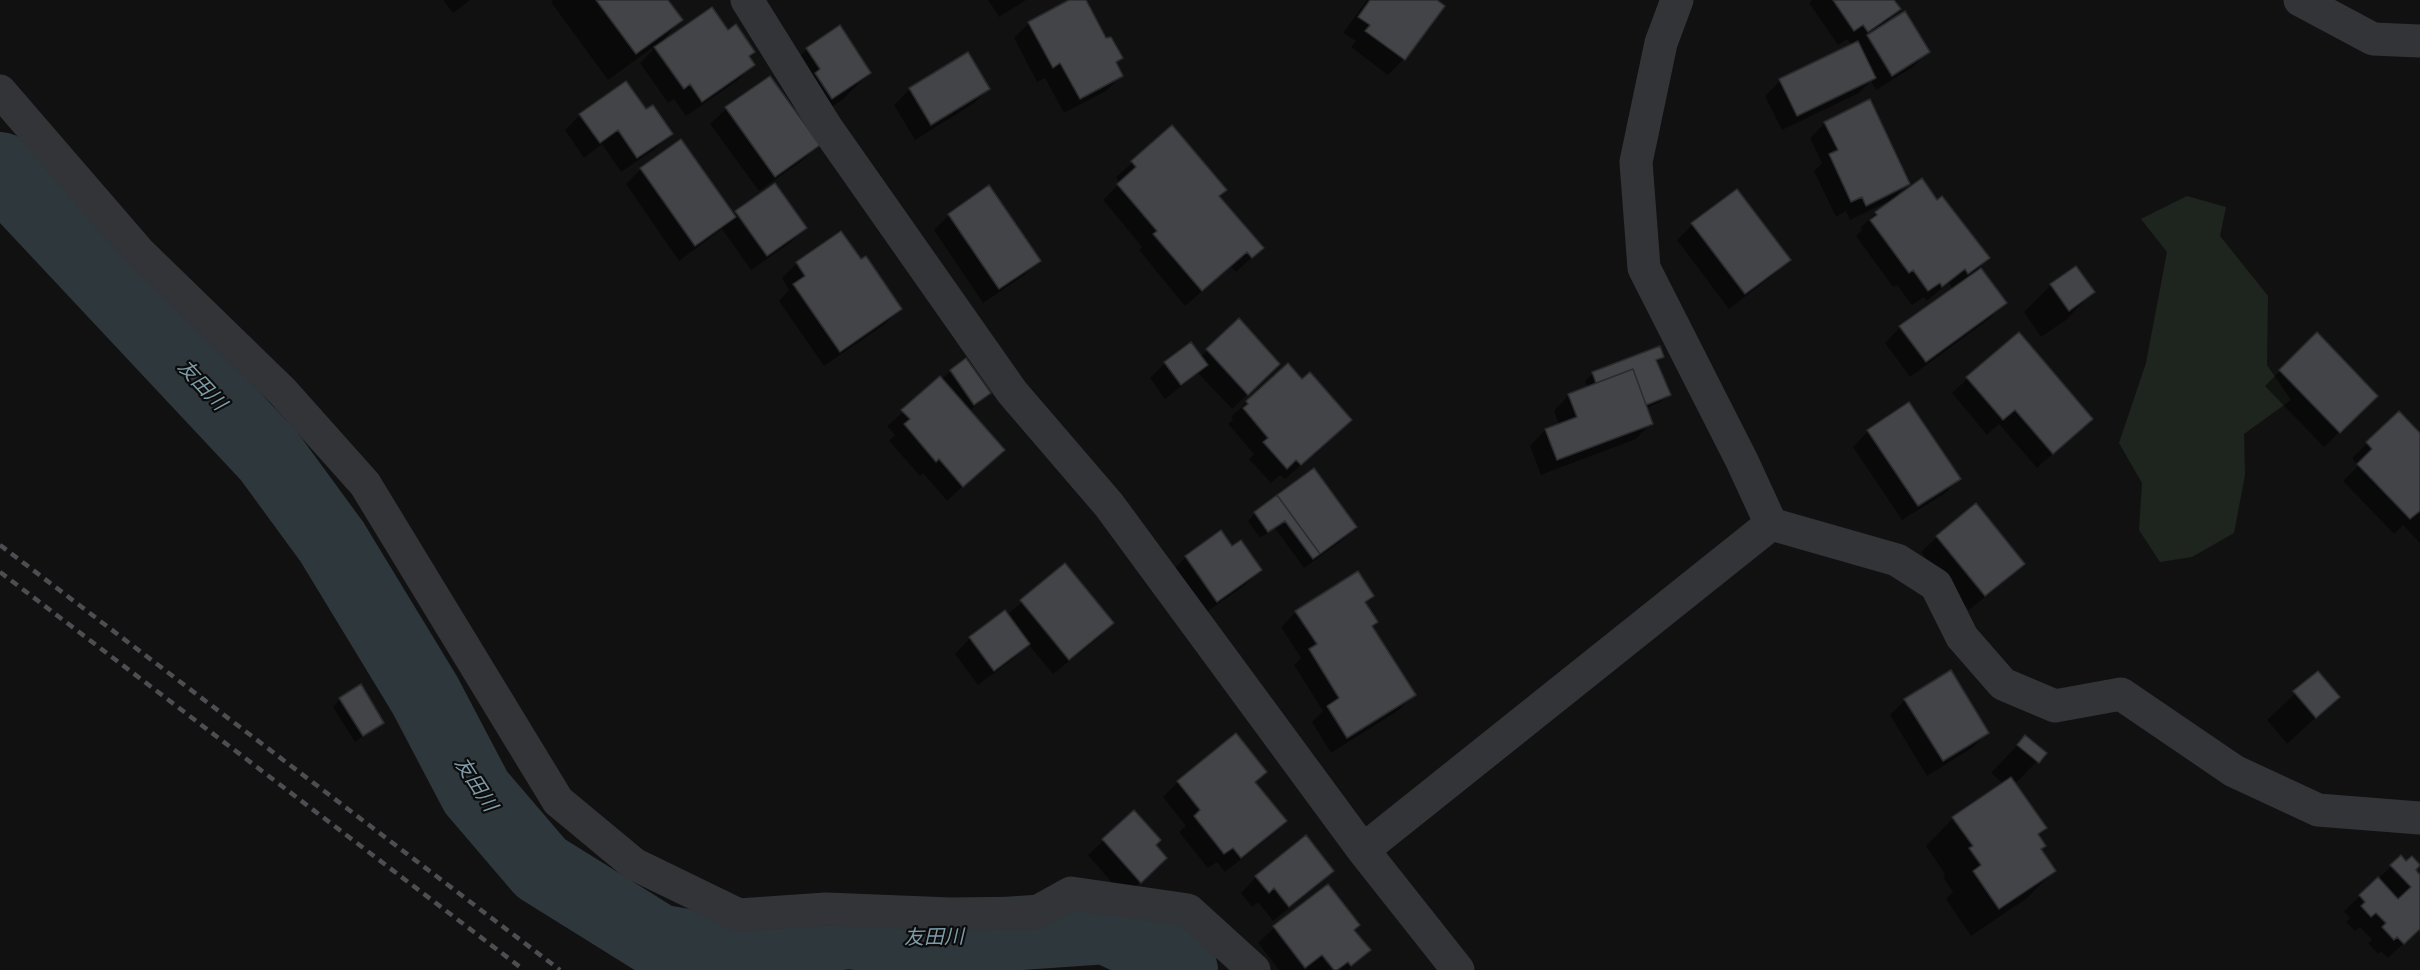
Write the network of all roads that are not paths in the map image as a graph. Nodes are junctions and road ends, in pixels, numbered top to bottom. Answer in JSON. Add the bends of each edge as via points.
{"nodes":[{"id":1,"x":747,"y":0,"type":"edge"},
{"id":2,"x":1677,"y":0,"type":"edge"},
{"id":3,"x":2300,"y":0,"type":"edge"},
{"id":4,"x":2420,"y":41,"type":"edge"},
{"id":5,"x":0,"y":91,"type":"edge"},
{"id":6,"x":1771,"y":524,"type":"junction"},
{"id":7,"x":2420,"y":818,"type":"edge"},
{"id":8,"x":1363,"y":850,"type":"junction"},
{"id":9,"x":1254,"y":970,"type":"edge"},
{"id":10,"x":1458,"y":970,"type":"edge"}],
"edges":[{"from":1,"to":8,"type":"street","via":[[826,127],[1012,392],[1109,505]]},
{"from":2,"to":6,"type":"street","via":[[1661,43],[1636,162],[1644,268]]},
{"from":3,"to":4,"type":"street","via":[[2373,39]]},
{"from":5,"to":9,"type":"street","via":[[138,252],[282,392],[365,484],[558,801],[634,864],[739,915],[826,909],[1035,913],[1071,893],[1188,910]]},
{"from":6,"to":7,"type":"street","via":[[1897,560],[1936,585],[1962,637],[2003,684],[2055,706],[2121,694],[2234,771],[2318,810]]},
{"from":6,"to":8,"type":"street"},
{"from":8,"to":10,"type":"street"}]}
